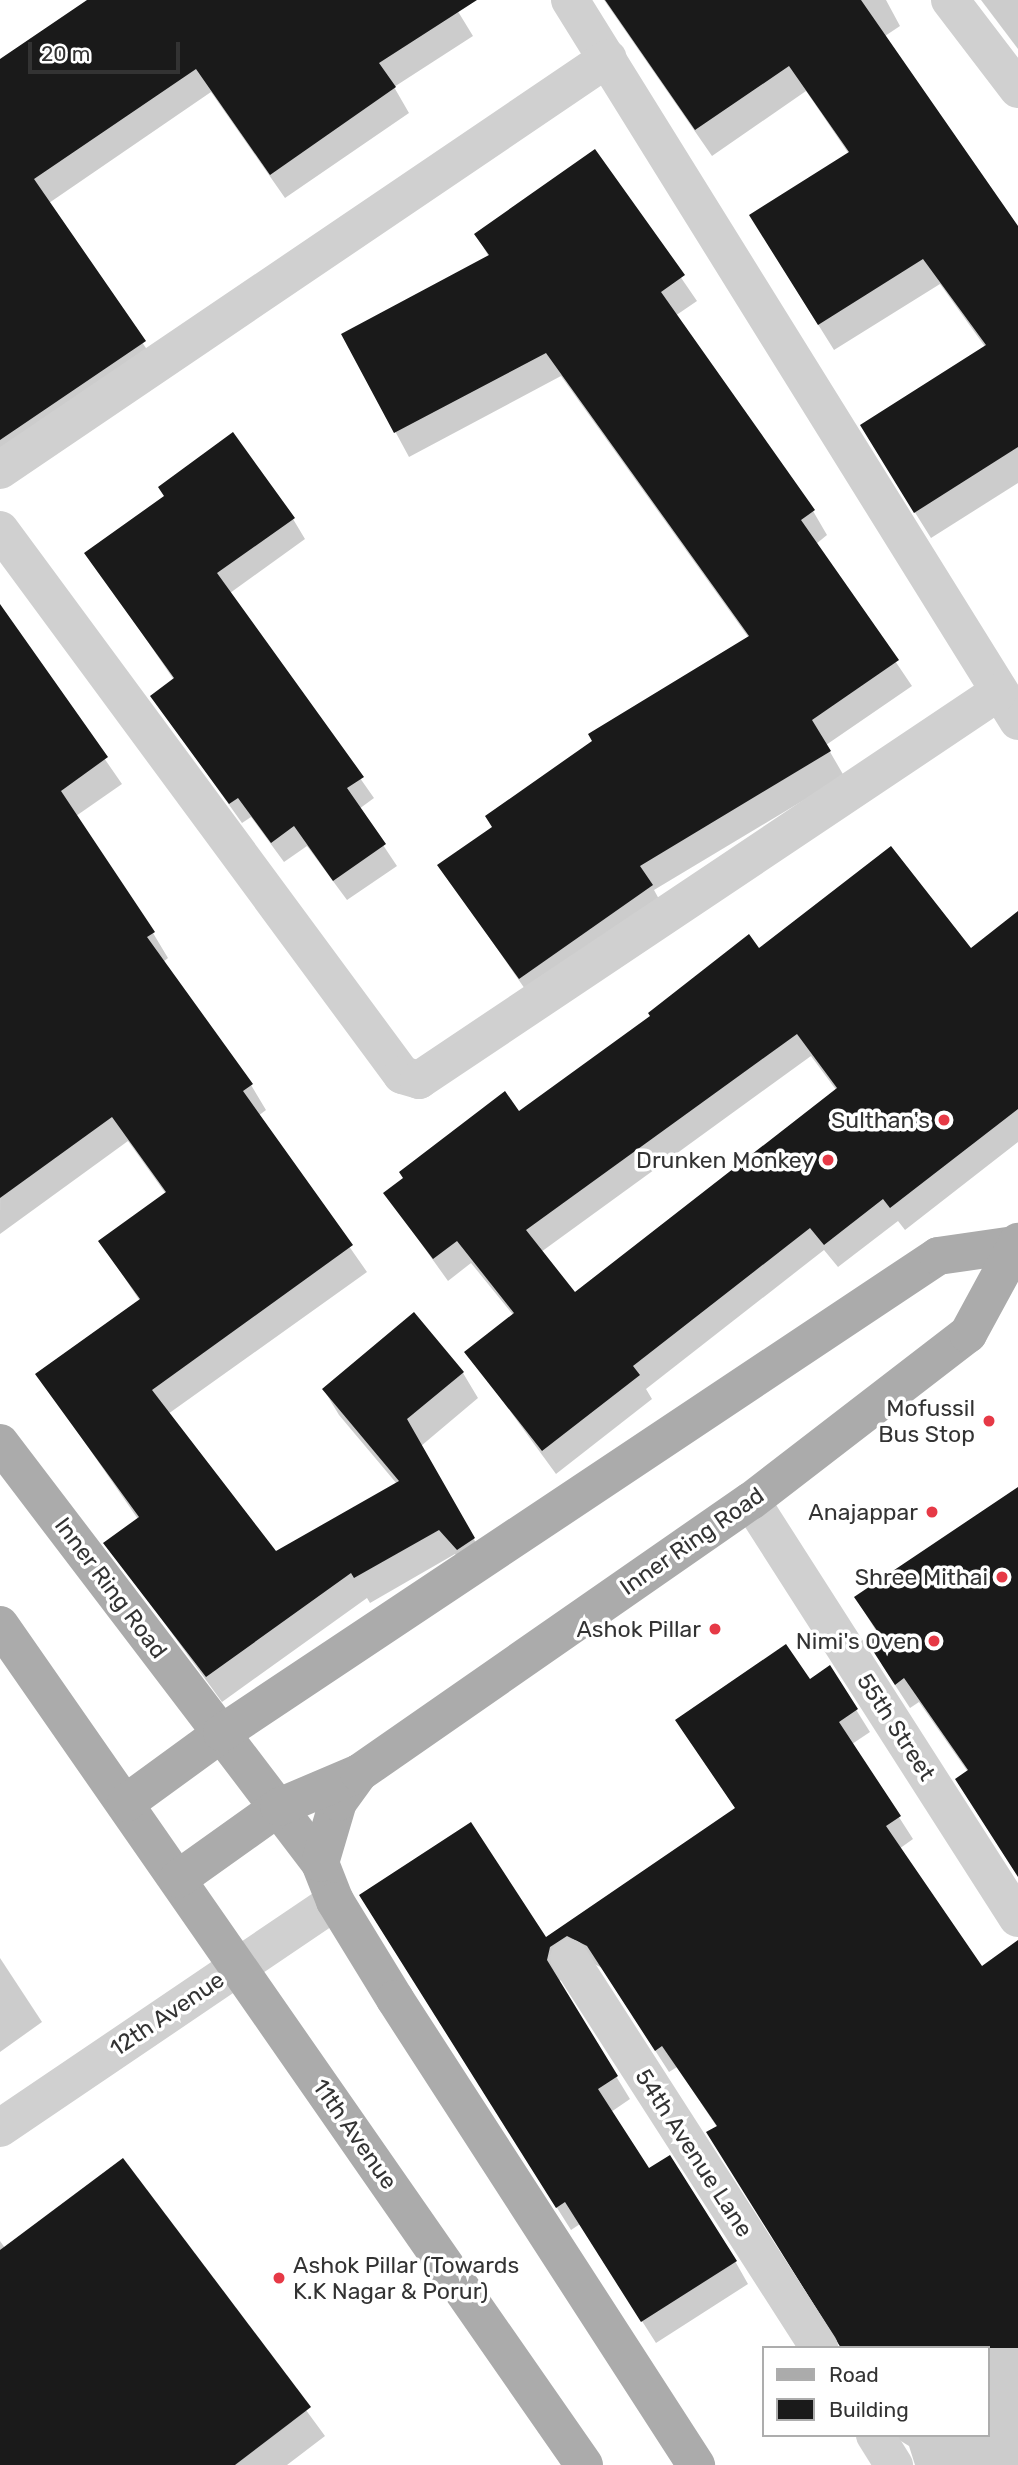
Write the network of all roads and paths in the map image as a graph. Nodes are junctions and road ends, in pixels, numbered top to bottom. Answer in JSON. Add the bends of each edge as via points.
{"nodes":[{"id":1,"x":570,"y":0,"type":"edge"},
{"id":2,"x":950,"y":0,"type":"edge"},
{"id":3,"x":608,"y":58,"type":"junction"},
{"id":4,"x":1018,"y":89,"type":"edge"},
{"id":5,"x":0,"y":470,"type":"edge"},
{"id":6,"x":0,"y":530,"type":"edge"},
{"id":7,"x":1007,"y":707,"type":"edge"},
{"id":8,"x":1016,"y":1243,"type":"edge"},
{"id":9,"x":0,"y":1443,"type":"edge"},
{"id":10,"x":751,"y":1500,"type":"junction"},
{"id":11,"x":0,"y":1625,"type":"edge"},
{"id":12,"x":222,"y":1733,"type":"junction"},
{"id":13,"x":359,"y":1773,"type":"junction"},
{"id":14,"x":126,"y":1804,"type":"junction"},
{"id":15,"x":279,"y":1807,"type":"junction"},
{"id":16,"x":320,"y":1863,"type":"junction"},
{"id":17,"x":178,"y":1880,"type":"junction"},
{"id":18,"x":335,"y":1900,"type":"junction"},
{"id":19,"x":1018,"y":1918,"type":"edge"},
{"id":20,"x":569,"y":1958,"type":"dead end"},
{"id":21,"x":239,"y":1966,"type":"junction"},
{"id":22,"x":0,"y":2129,"type":"edge"},
{"id":23,"x":818,"y":2346,"type":"edge"},
{"id":24,"x":876,"y":2437,"type":"edge"},
{"id":25,"x":584,"y":2465,"type":"edge"},
{"id":26,"x":696,"y":2465,"type":"edge"},
{"id":27,"x":894,"y":2465,"type":"edge"}],
"edges":[{"from":1,"to":3,"type":"street"},
{"from":2,"to":4,"type":"street"},
{"from":3,"to":5,"type":"street"},
{"from":3,"to":7,"type":"street"},
{"from":6,"to":7,"type":"street","via":[[392,1062],[402,1075],[419,1080]]},
{"from":8,"to":10,"type":"main road","name":"Inner Ring Road","via":[[968,1334]]},
{"from":8,"to":12,"type":"main road","via":[[938,1256]]},
{"from":9,"to":12,"type":"main road","name":"Inner Ring Road"},
{"from":10,"to":13,"type":"main road","name":"Inner Ring Road"},
{"from":10,"to":19,"type":"street","name":"55th Street"},
{"from":11,"to":14,"type":"main road","name":"11th Avenue"},
{"from":12,"to":14,"type":"main road"},
{"from":12,"to":15,"type":"main road","name":"Inner Ring Road"},
{"from":13,"to":15,"type":"main road","name":"Inner Ring Road"},
{"from":13,"to":16,"type":"main road","via":[[338,1802]]},
{"from":14,"to":17,"type":"main road","name":"11th Avenue"},
{"from":15,"to":16,"type":"main road"},
{"from":15,"to":17,"type":"main road","name":"Inner Ring Road"},
{"from":16,"to":18,"type":"main road"},
{"from":17,"to":21,"type":"main road","name":"11th Avenue"},
{"from":18,"to":21,"type":"street","name":"12th Avenue"},
{"from":18,"to":26,"type":"main road"},
{"from":20,"to":23,"type":"street","name":"54th Avenue Lane"},
{"from":21,"to":22,"type":"street","name":"12th Avenue"},
{"from":21,"to":25,"type":"main road","name":"11th Avenue"},
{"from":24,"to":27,"type":"street"}]}
